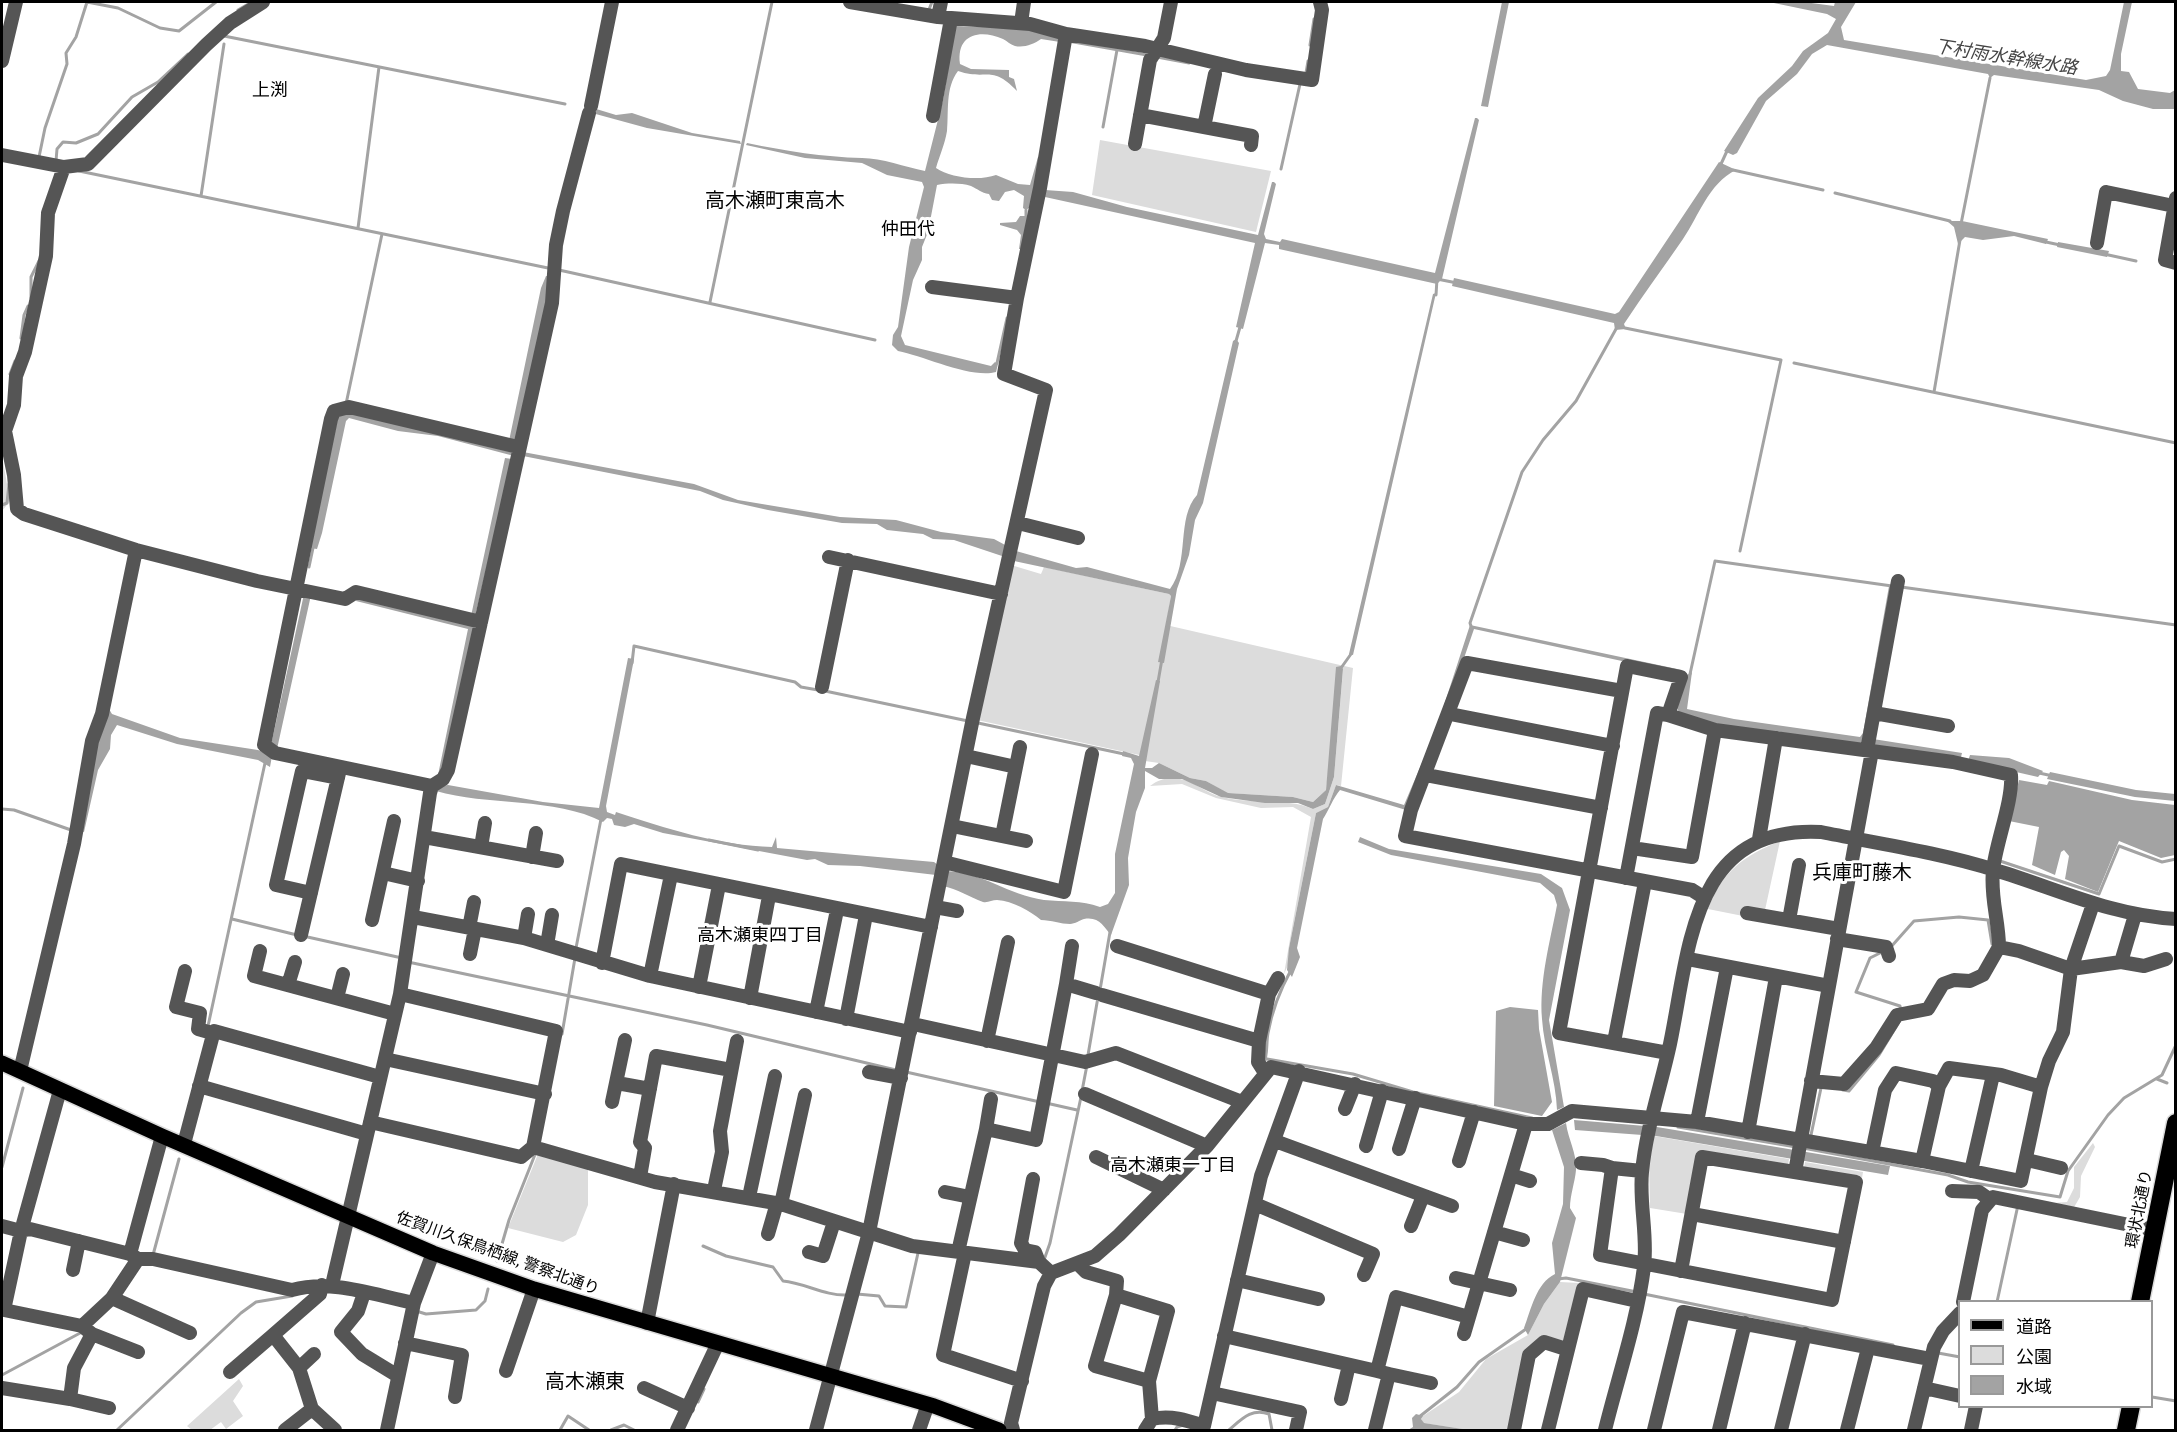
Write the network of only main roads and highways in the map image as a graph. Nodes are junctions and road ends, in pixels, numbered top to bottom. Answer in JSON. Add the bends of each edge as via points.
{"nodes":[{"id":1,"x":2,"y":1064,"type":"edge"},
{"id":2,"x":2175,"y":1123,"type":"edge"},
{"id":3,"x":2175,"y":1181,"type":"edge"},
{"id":4,"x":2140,"y":1300,"type":"edge"},
{"id":5,"x":2151,"y":1300,"type":"edge"},
{"id":6,"x":2119,"y":1408,"type":"edge"},
{"id":7,"x":2131,"y":1408,"type":"edge"},
{"id":8,"x":999,"y":1431,"type":"edge"},
{"id":9,"x":2114,"y":1431,"type":"edge"},
{"id":10,"x":2126,"y":1431,"type":"edge"}],
"edges":[{"from":1,"to":8,"type":"main road","name":"佐賀川久保鳥栖線, 警察北通り","via":[[433,1253],[534,1289],[928,1404]]},
{"from":2,"to":4,"type":"highway","name":"環状北通り"},
{"from":3,"to":5,"type":"highway","name":"環状北通り"},
{"from":6,"to":9,"type":"highway"},
{"from":7,"to":10,"type":"highway"}]}
